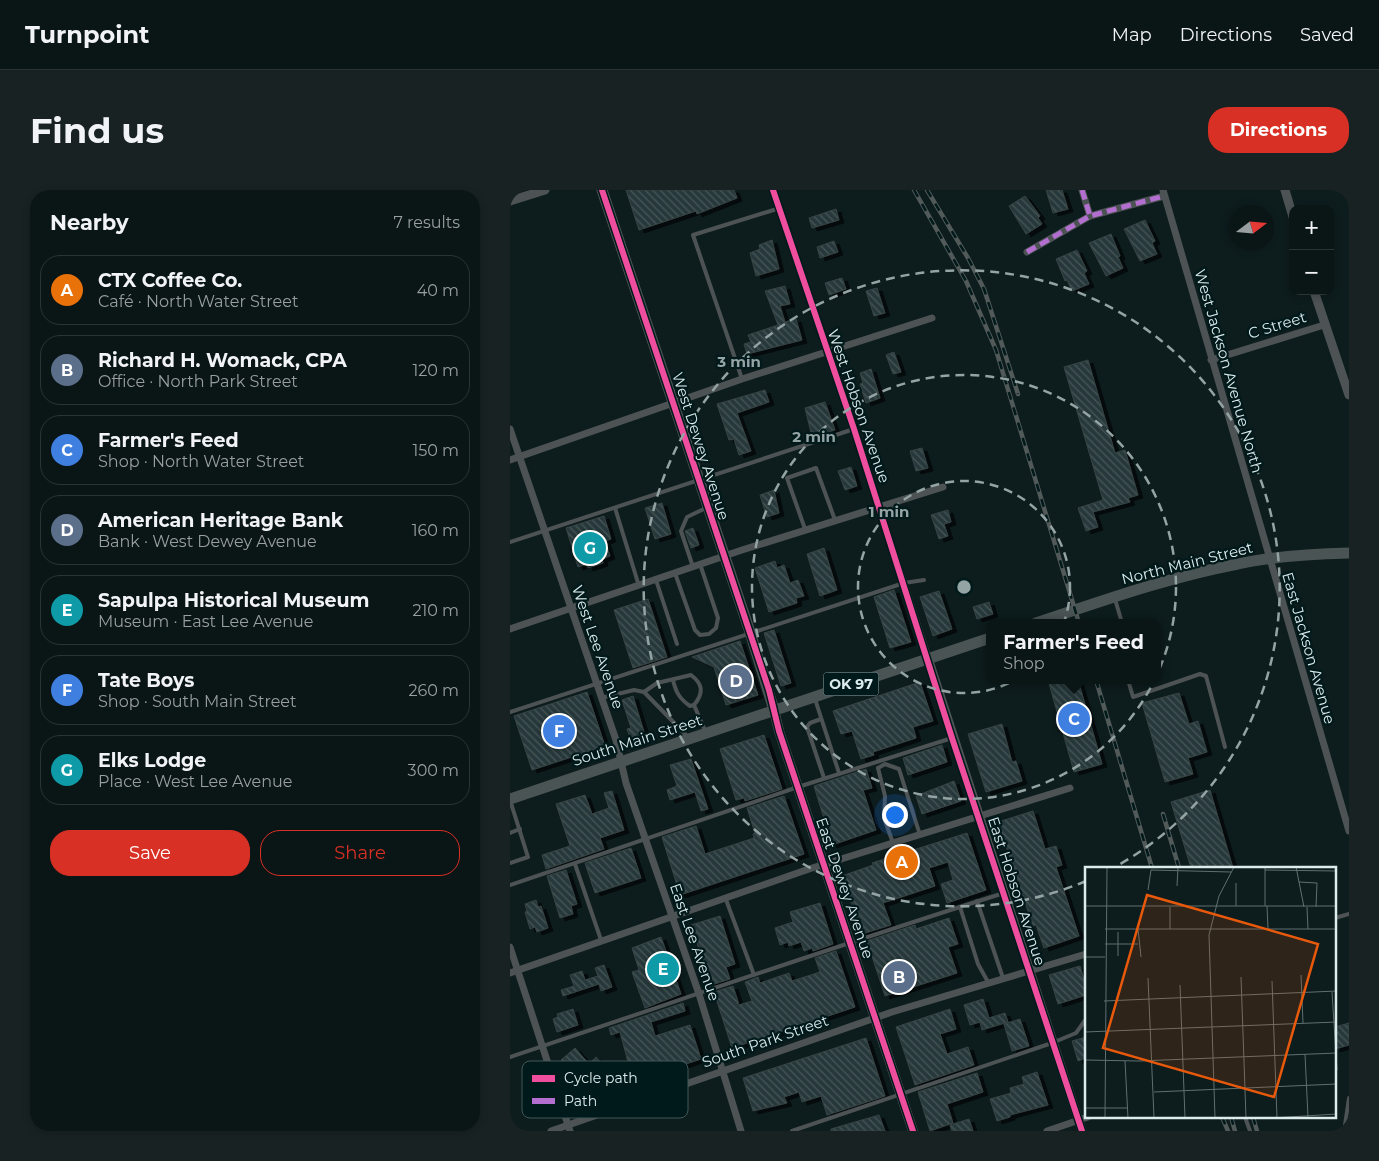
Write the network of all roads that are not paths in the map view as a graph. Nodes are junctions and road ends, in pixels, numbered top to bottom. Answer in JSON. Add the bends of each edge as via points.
{"nodes":[{"id":1,"x":545,"y":190,"type":"edge"},
{"id":2,"x":602,"y":190,"type":"edge"},
{"id":3,"x":773,"y":190,"type":"edge"},
{"id":4,"x":1082,"y":190,"type":"edge"},
{"id":5,"x":1285,"y":190,"type":"edge"},
{"id":6,"x":1163,"y":193,"type":"edge"},
{"id":7,"x":510,"y":201,"type":"edge"},
{"id":8,"x":1289,"y":205,"type":"edge"},
{"id":9,"x":780,"y":208,"type":"junction"},
{"id":10,"x":1090,"y":216,"type":"junction"},
{"id":11,"x":1027,"y":252,"type":"dead end"},
{"id":12,"x":1315,"y":295,"type":"edge"},
{"id":13,"x":932,"y":318,"type":"dead end"},
{"id":14,"x":1324,"y":325,"type":"junction"},
{"id":15,"x":827,"y":351,"type":"junction"},
{"id":16,"x":1210,"y":360,"type":"junction"},
{"id":17,"x":742,"y":380,"type":"junction"},
{"id":18,"x":1349,"y":395,"type":"edge"},
{"id":19,"x":674,"y":403,"type":"junction"},
{"id":20,"x":510,"y":428,"type":"edge"},
{"id":21,"x":854,"y":429,"type":"junction"},
{"id":22,"x":520,"y":457,"type":"junction"},
{"id":23,"x":510,"y":460,"type":"edge"},
{"id":24,"x":699,"y":480,"type":"junction"},
{"id":25,"x":944,"y":487,"type":"dead end"},
{"id":26,"x":879,"y":506,"type":"junction"},
{"id":27,"x":615,"y":508,"type":"junction"},
{"id":28,"x":709,"y":508,"type":"junction"},
{"id":29,"x":835,"y":520,"type":"junction"},
{"id":30,"x":805,"y":529,"type":"junction"},
{"id":31,"x":543,"y":530,"type":"junction"},
{"id":32,"x":510,"y":542,"type":"edge"},
{"id":33,"x":1349,"y":553,"type":"edge"},
{"id":34,"x":724,"y":556,"type":"junction"},
{"id":35,"x":1269,"y":559,"type":"junction"},
{"id":36,"x":697,"y":565,"type":"junction"},
{"id":37,"x":675,"y":573,"type":"junction"},
{"id":38,"x":656,"y":580,"type":"junction"},
{"id":39,"x":924,"y":580,"type":"dead end"},
{"id":40,"x":904,"y":583,"type":"junction"},
{"id":41,"x":639,"y":586,"type":"junction"},
{"id":42,"x":1114,"y":597,"type":"junction"},
{"id":43,"x":570,"y":608,"type":"junction"},
{"id":44,"x":1048,"y":619,"type":"edge"},
{"id":45,"x":1121,"y":619,"type":"edge"},
{"id":46,"x":510,"y":629,"type":"edge"},
{"id":47,"x":750,"y":632,"type":"junction"},
{"id":48,"x":986,"y":639,"type":"edge"},
{"id":49,"x":677,"y":644,"type":"dead end"},
{"id":50,"x":928,"y":658,"type":"junction"},
{"id":51,"x":673,"y":680,"type":"junction"},
{"id":52,"x":596,"y":684,"type":"junction"},
{"id":53,"x":1129,"y":684,"type":"edge"},
{"id":54,"x":644,"y":692,"type":"junction"},
{"id":55,"x":814,"y":696,"type":"junction"},
{"id":56,"x":601,"y":698,"type":"junction"},
{"id":57,"x":694,"y":705,"type":"junction"},
{"id":58,"x":774,"y":710,"type":"junction"},
{"id":59,"x":510,"y":712,"type":"edge"},
{"id":60,"x":821,"y":719,"type":"junction"},
{"id":61,"x":706,"y":733,"type":"junction"},
{"id":62,"x":952,"y":738,"type":"junction"},
{"id":63,"x":690,"y":739,"type":"junction"},
{"id":64,"x":1225,"y":747,"type":"dead end"},
{"id":65,"x":621,"y":762,"type":"junction"},
{"id":66,"x":875,"y":762,"type":"junction"},
{"id":67,"x":878,"y":768,"type":"junction"},
{"id":68,"x":840,"y":773,"type":"junction"},
{"id":69,"x":824,"y":778,"type":"junction"},
{"id":70,"x":798,"y":787,"type":"junction"},
{"id":71,"x":1070,"y":788,"type":"dead end"},
{"id":72,"x":510,"y":800,"type":"edge"},
{"id":73,"x":979,"y":816,"type":"junction"},
{"id":74,"x":520,"y":830,"type":"junction"},
{"id":75,"x":1349,"y":831,"type":"edge"},
{"id":76,"x":510,"y":832,"type":"edge"},
{"id":77,"x":920,"y":835,"type":"junction"},
{"id":78,"x":645,"y":840,"type":"junction"},
{"id":79,"x":893,"y":843,"type":"junction"},
{"id":80,"x":510,"y":863,"type":"edge"},
{"id":81,"x":575,"y":864,"type":"junction"},
{"id":82,"x":824,"y":864,"type":"junction"},
{"id":83,"x":510,"y":885,"type":"edge"},
{"id":84,"x":1005,"y":893,"type":"junction"},
{"id":85,"x":725,"y":897,"type":"junction"},
{"id":86,"x":977,"y":901,"type":"junction"},
{"id":87,"x":960,"y":907,"type":"junction"},
{"id":88,"x":1349,"y":914,"type":"edge"},
{"id":89,"x":672,"y":916,"type":"junction"},
{"id":90,"x":1336,"y":918,"type":"edge"},
{"id":91,"x":601,"y":940,"type":"junction"},
{"id":92,"x":849,"y":941,"type":"junction"},
{"id":93,"x":510,"y":947,"type":"edge"},
{"id":94,"x":1085,"y":954,"type":"edge"},
{"id":95,"x":518,"y":971,"type":"junction"},
{"id":96,"x":1031,"y":971,"type":"junction"},
{"id":97,"x":510,"y":973,"type":"edge"},
{"id":98,"x":754,"y":975,"type":"junction"},
{"id":99,"x":1003,"y":978,"type":"junction"},
{"id":100,"x":988,"y":982,"type":"junction"},
{"id":101,"x":699,"y":994,"type":"junction"},
{"id":102,"x":875,"y":1017,"type":"junction"},
{"id":103,"x":1085,"y":1020,"type":"edge"},
{"id":104,"x":1052,"y":1043,"type":"junction"},
{"id":105,"x":542,"y":1046,"type":"junction"},
{"id":106,"x":510,"y":1057,"type":"edge"},
{"id":107,"x":547,"y":1061,"type":"edge"},
{"id":108,"x":721,"y":1070,"type":"junction"},
{"id":109,"x":688,"y":1083,"type":"edge"},
{"id":110,"x":901,"y":1094,"type":"junction"},
{"id":111,"x":1349,"y":1098,"type":"edge"},
{"id":112,"x":595,"y":1118,"type":"edge"},
{"id":113,"x":1085,"y":1118,"type":"edge"},
{"id":114,"x":1246,"y":1118,"type":"edge"},
{"id":115,"x":1078,"y":1120,"type":"junction"},
{"id":116,"x":569,"y":1128,"type":"edge"},
{"id":117,"x":1050,"y":1130,"type":"edge"},
{"id":118,"x":551,"y":1131,"type":"edge"},
{"id":119,"x":741,"y":1131,"type":"edge"},
{"id":120,"x":792,"y":1131,"type":"edge"},
{"id":121,"x":913,"y":1131,"type":"edge"},
{"id":122,"x":1082,"y":1131,"type":"edge"},
{"id":123,"x":1250,"y":1131,"type":"edge"},
{"id":124,"x":1347,"y":1131,"type":"edge"}],
"edges":[{"from":1,"to":7,"type":"street"},
{"from":2,"to":19,"type":"main road","name":"West Dewey Avenue"},
{"from":3,"to":9,"type":"street","name":"West Hobson Avenue"},
{"from":4,"to":10,"type":"street"},
{"from":5,"to":8,"type":"street"},
{"from":6,"to":10,"type":"street"},
{"from":6,"to":16,"type":"street","name":"West Jackson Avenue North"},
{"from":9,"to":15,"type":"street","name":"West Hobson Avenue"},
{"from":9,"to":17,"type":"lane","via":[[693,235]]},
{"from":10,"to":11,"type":"street"},
{"from":12,"to":14,"type":"street"},
{"from":13,"to":15,"type":"street"},
{"from":14,"to":16,"type":"street","name":"C Street"},
{"from":14,"to":18,"type":"street"},
{"from":15,"to":17,"type":"street"},
{"from":15,"to":21,"type":"street","name":"West Hobson Avenue"},
{"from":16,"to":35,"type":"street","name":"West Jackson Avenue North"},
{"from":17,"to":19,"type":"street"},
{"from":19,"to":22,"type":"street"},
{"from":19,"to":24,"type":"main road","name":"West Dewey Avenue"},
{"from":20,"to":22,"type":"street","name":"West Lee Avenue"},
{"from":21,"to":24,"type":"lane"},
{"from":21,"to":26,"type":"street","name":"West Hobson Avenue"},
{"from":22,"to":23,"type":"street"},
{"from":22,"to":31,"type":"street","name":"West Lee Avenue"},
{"from":24,"to":27,"type":"lane"},
{"from":24,"to":28,"type":"main road","name":"West Dewey Avenue"},
{"from":25,"to":26,"type":"street"},
{"from":26,"to":29,"type":"street"},
{"from":26,"to":40,"type":"street","name":"West Hobson Avenue"},
{"from":27,"to":31,"type":"lane"},
{"from":27,"to":41,"type":"lane"},
{"from":28,"to":34,"type":"main road","name":"West Dewey Avenue"},
{"from":28,"to":36,"type":"lane","via":[[690,514],[681,531]]},
{"from":29,"to":30,"type":"street"},
{"from":29,"to":30,"type":"lane","via":[[816,468],[787,478]]},
{"from":30,"to":34,"type":"street"},
{"from":31,"to":32,"type":"lane"},
{"from":31,"to":43,"type":"street","name":"West Lee Avenue"},
{"from":33,"to":35,"type":"main road","name":"North Main Street"},
{"from":34,"to":36,"type":"street"},
{"from":34,"to":47,"type":"main road","name":"West Dewey Avenue"},
{"from":35,"to":42,"type":"main road","name":"North Main Street","via":[[1211,570]]},
{"from":35,"to":75,"type":"street","name":"East Jackson Avenue"},
{"from":36,"to":37,"type":"street"},
{"from":36,"to":37,"type":"lane","via":[[718,618],[716,628],[709,634],[700,635],[695,630]]},
{"from":37,"to":38,"type":"street"},
{"from":38,"to":41,"type":"street"},
{"from":38,"to":49,"type":"lane"},
{"from":39,"to":40,"type":"lane"},
{"from":40,"to":47,"type":"lane"},
{"from":40,"to":50,"type":"street","name":"West Hobson Avenue"},
{"from":41,"to":43,"type":"street"},
{"from":42,"to":44,"type":"main road","name":"North Main Street"},
{"from":42,"to":45,"type":"lane"},
{"from":43,"to":46,"type":"street"},
{"from":43,"to":52,"type":"street","name":"West Lee Avenue"},
{"from":47,"to":52,"type":"lane"},
{"from":47,"to":58,"type":"main road","name":"West Dewey Avenue"},
{"from":48,"to":50,"type":"main road","number":"OK 97"},
{"from":50,"to":55,"type":"main road","number":"OK 97"},
{"from":50,"to":62,"type":"street","name":"East Hobson Avenue"},
{"from":51,"to":54,"type":"lane","via":[[657,683]]},
{"from":51,"to":57,"type":"lane","via":[[675,691],[682,700]]},
{"from":51,"to":57,"type":"lane","via":[[691,675],[698,681],[702,688]]},
{"from":52,"to":56,"type":"street","name":"West Lee Avenue"},
{"from":52,"to":59,"type":"lane"},
{"from":53,"to":64,"type":"lane","via":[[1133,697],[1200,674],[1206,676]]},
{"from":54,"to":56,"type":"lane","via":[[634,690]]},
{"from":54,"to":63,"type":"lane"},
{"from":55,"to":58,"type":"main road","number":"OK 97"},
{"from":55,"to":60,"type":"lane"},
{"from":56,"to":65,"type":"street","name":"West Lee Avenue"},
{"from":57,"to":61,"type":"lane"},
{"from":58,"to":61,"type":"main road","name":"South Main Street","number":"OK 97"},
{"from":58,"to":70,"type":"main road","name":"East Dewey Avenue"},
{"from":60,"to":68,"type":"lane"},
{"from":60,"to":69,"type":"lane","via":[[807,727]]},
{"from":61,"to":63,"type":"main road","name":"South Main Street","number":"OK 97"},
{"from":62,"to":66,"type":"lane"},
{"from":62,"to":73,"type":"street","name":"East Hobson Avenue"},
{"from":63,"to":65,"type":"main road","name":"South Main Street","number":"OK 97"},
{"from":65,"to":72,"type":"main road","name":"South Main Street","number":"OK 97"},
{"from":65,"to":78,"type":"street","name":"East Lee Avenue"},
{"from":66,"to":67,"type":"lane"},
{"from":66,"to":68,"type":"lane"},
{"from":67,"to":77,"type":"lane","via":[[885,764],[899,769]]},
{"from":67,"to":79,"type":"lane","via":[[885,796],[884,818]]},
{"from":68,"to":69,"type":"lane"},
{"from":69,"to":70,"type":"lane"},
{"from":70,"to":78,"type":"lane"},
{"from":70,"to":82,"type":"main road","name":"East Dewey Avenue"},
{"from":71,"to":73,"type":"street"},
{"from":72,"to":74,"type":"lane"},
{"from":73,"to":77,"type":"street"},
{"from":73,"to":84,"type":"street","name":"East Hobson Avenue"},
{"from":74,"to":76,"type":"lane"},
{"from":74,"to":80,"type":"lane","via":[[528,857]]},
{"from":77,"to":79,"type":"street"},
{"from":78,"to":81,"type":"lane"},
{"from":78,"to":89,"type":"street","name":"East Lee Avenue"},
{"from":79,"to":82,"type":"street"},
{"from":81,"to":83,"type":"lane"},
{"from":81,"to":91,"type":"lane"},
{"from":82,"to":85,"type":"street"},
{"from":82,"to":92,"type":"main road","name":"East Dewey Avenue"},
{"from":84,"to":86,"type":"lane"},
{"from":84,"to":96,"type":"street","name":"East Hobson Avenue"},
{"from":85,"to":89,"type":"street"},
{"from":85,"to":98,"type":"lane"},
{"from":86,"to":87,"type":"lane"},
{"from":86,"to":99,"type":"lane"},
{"from":87,"to":92,"type":"lane"},
{"from":87,"to":100,"type":"lane","via":[[978,964]]},
{"from":88,"to":90,"type":"lane"},
{"from":89,"to":91,"type":"street"},
{"from":89,"to":101,"type":"street","name":"East Lee Avenue"},
{"from":91,"to":95,"type":"street"},
{"from":92,"to":98,"type":"lane"},
{"from":92,"to":102,"type":"main road","name":"East Dewey Avenue"},
{"from":93,"to":95,"type":"street"},
{"from":94,"to":96,"type":"street","name":"South Park Street"},
{"from":95,"to":97,"type":"street"},
{"from":95,"to":105,"type":"street"},
{"from":96,"to":99,"type":"street","name":"South Park Street"},
{"from":96,"to":104,"type":"street","name":"East Hobson Avenue"},
{"from":98,"to":101,"type":"lane"},
{"from":99,"to":100,"type":"street","name":"South Park Street"},
{"from":100,"to":102,"type":"street","name":"South Park Street"},
{"from":101,"to":105,"type":"lane"},
{"from":101,"to":108,"type":"street","name":"East Lee Avenue"},
{"from":102,"to":108,"type":"street","name":"South Park Street"},
{"from":102,"to":110,"type":"main road","name":"East Dewey Avenue"},
{"from":103,"to":104,"type":"lane","via":[[1076,1033]]},
{"from":104,"to":110,"type":"lane"},
{"from":104,"to":115,"type":"street","name":"East Hobson Avenue"},
{"from":105,"to":106,"type":"lane"},
{"from":105,"to":107,"type":"street"},
{"from":108,"to":109,"type":"street","name":"South Park Street"},
{"from":108,"to":119,"type":"street","name":"East Lee Avenue"},
{"from":110,"to":120,"type":"lane"},
{"from":110,"to":121,"type":"main road","name":"East Dewey Avenue"},
{"from":111,"to":124,"type":"lane"},
{"from":112,"to":116,"type":"street","name":"South Park Street"},
{"from":113,"to":115,"type":"street"},
{"from":114,"to":123,"type":"lane"},
{"from":115,"to":117,"type":"street"},
{"from":115,"to":122,"type":"street","name":"East Hobson Avenue"},
{"from":116,"to":118,"type":"street","name":"South Park Street"}]}
